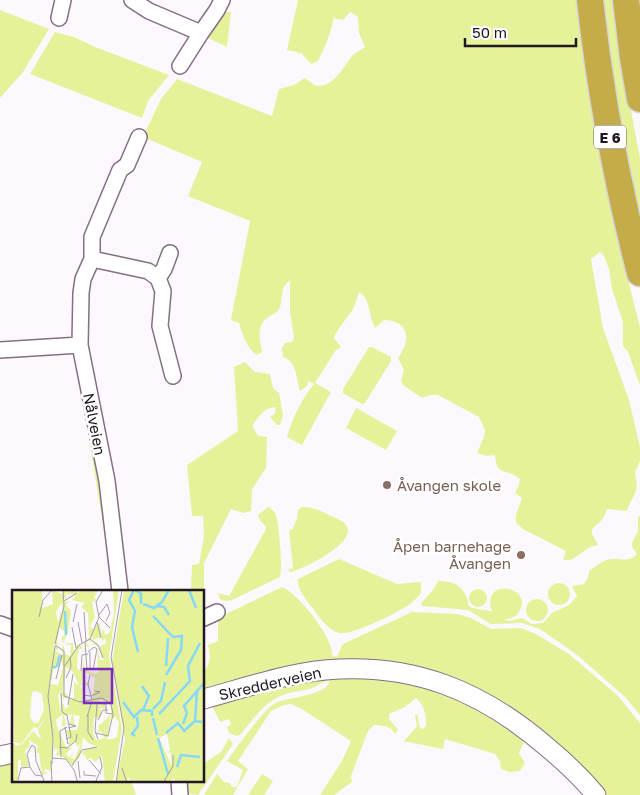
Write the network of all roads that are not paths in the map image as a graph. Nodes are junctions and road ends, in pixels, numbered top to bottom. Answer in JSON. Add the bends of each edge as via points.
{"nodes":[{"id":1,"x":63,"y":0,"type":"edge"},
{"id":2,"x":132,"y":0,"type":"edge"},
{"id":3,"x":222,"y":0,"type":"edge"},
{"id":4,"x":590,"y":0,"type":"edge"},
{"id":5,"x":626,"y":0,"type":"edge"},
{"id":6,"x":59,"y":18,"type":"dead end"},
{"id":7,"x":202,"y":33,"type":"junction"},
{"id":8,"x":180,"y":66,"type":"dead end"},
{"id":9,"x":640,"y":99,"type":"edge"},
{"id":10,"x":139,"y":137,"type":"dead end"},
{"id":11,"x":170,"y":253,"type":"dead end"},
{"id":12,"x":92,"y":259,"type":"junction"},
{"id":13,"x":640,"y":272,"type":"edge"},
{"id":14,"x":158,"y":278,"type":"junction"},
{"id":15,"x":80,"y":345,"type":"junction"},
{"id":16,"x":0,"y":350,"type":"edge"},
{"id":17,"x":173,"y":376,"type":"dead end"},
{"id":18,"x":120,"y":590,"type":"edge"},
{"id":19,"x":0,"y":624,"type":"edge"},
{"id":20,"x":12,"y":628,"type":"edge"},
{"id":21,"x":205,"y":698,"type":"edge"},
{"id":22,"x":179,"y":782,"type":"edge"},
{"id":23,"x":180,"y":795,"type":"edge"},
{"id":24,"x":596,"y":795,"type":"edge"}],
"edges":[{"from":1,"to":6,"type":"street"},
{"from":2,"to":7,"type":"street","via":[[148,11]]},
{"from":3,"to":7,"type":"street"},
{"from":4,"to":13,"type":"highway","number":"E 6","via":[[612,150]]},
{"from":5,"to":9,"type":"highway"},
{"from":7,"to":8,"type":"street"},
{"from":10,"to":12,"type":"street","name":"Nålveien","via":[[127,165],[120,170],[92,237]]},
{"from":11,"to":14,"type":"street"},
{"from":12,"to":14,"type":"street","via":[[148,271]]},
{"from":12,"to":15,"type":"street","name":"Nålveien","via":[[81,293]]},
{"from":14,"to":17,"type":"street","via":[[163,291],[160,326]]},
{"from":15,"to":16,"type":"street"},
{"from":15,"to":18,"type":"street","name":"Nålveien","via":[[107,482]]},
{"from":19,"to":20,"type":"street"},
{"from":21,"to":24,"type":"street","name":"Skredderveien","via":[[325,670],[383,670],[429,679],[462,691],[514,720],[578,775]]},
{"from":22,"to":23,"type":"street"}]}
